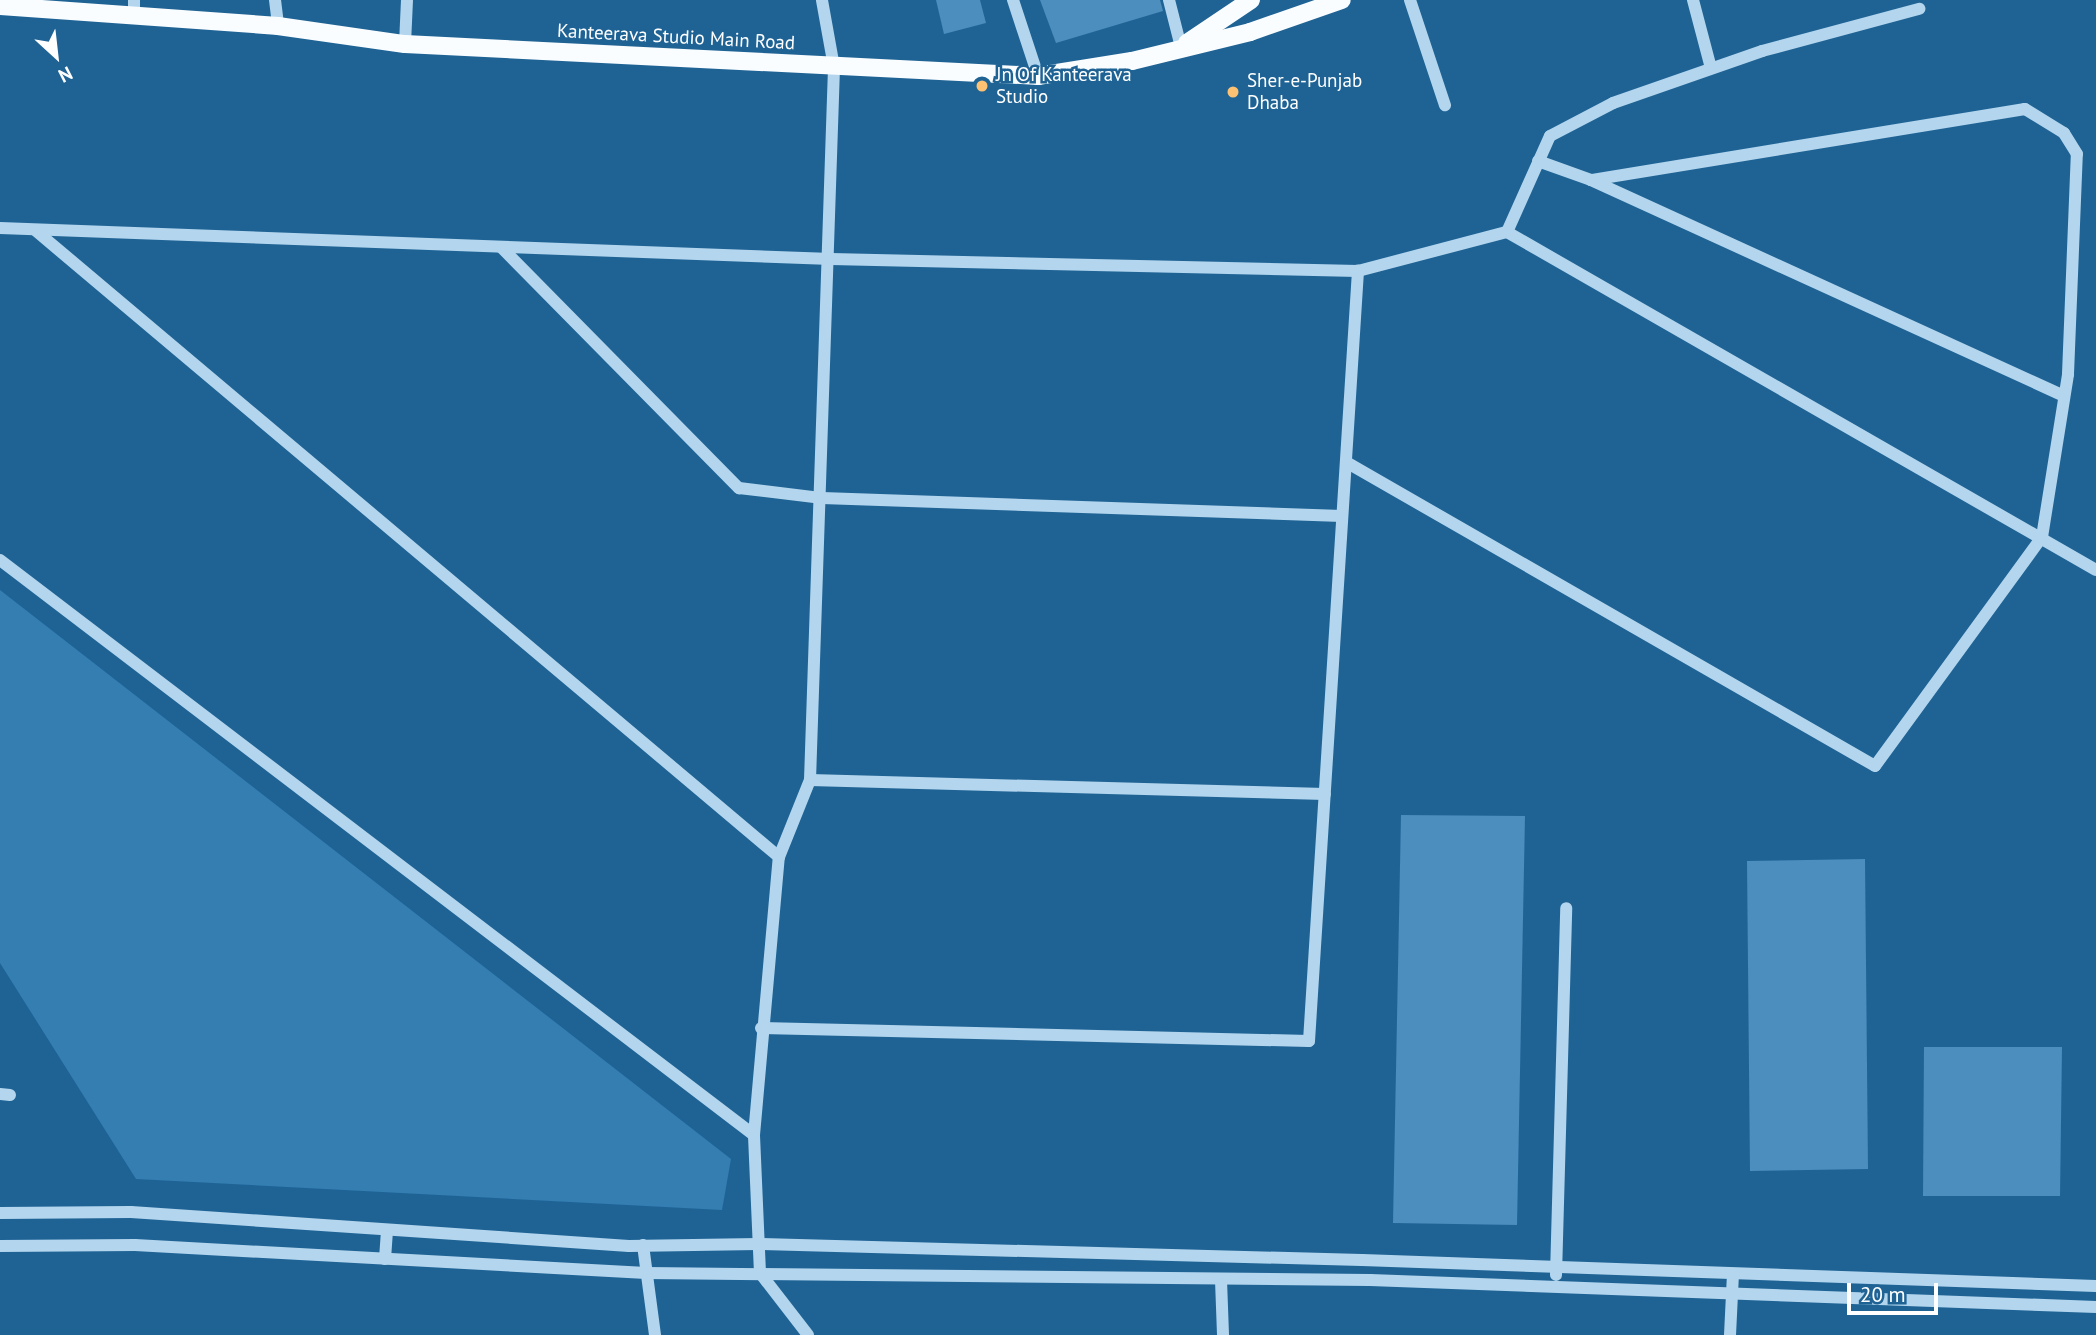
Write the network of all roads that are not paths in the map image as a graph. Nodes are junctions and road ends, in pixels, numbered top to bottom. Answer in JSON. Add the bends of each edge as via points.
{"nodes":[{"id":1,"x":275,"y":0,"type":"edge"},
{"id":2,"x":407,"y":0,"type":"edge"},
{"id":3,"x":822,"y":0,"type":"edge"},
{"id":4,"x":1013,"y":0,"type":"edge"},
{"id":5,"x":1169,"y":0,"type":"edge"},
{"id":6,"x":1251,"y":0,"type":"edge"},
{"id":7,"x":1342,"y":0,"type":"edge"},
{"id":8,"x":1410,"y":0,"type":"edge"},
{"id":9,"x":1693,"y":0,"type":"edge"},
{"id":10,"x":69,"y":4,"type":"edge"},
{"id":11,"x":0,"y":6,"type":"edge"},
{"id":12,"x":134,"y":7,"type":"edge"},
{"id":13,"x":1919,"y":9,"type":"dead end"},
{"id":14,"x":278,"y":26,"type":"junction"},
{"id":15,"x":405,"y":44,"type":"junction"},
{"id":16,"x":1181,"y":47,"type":"junction"},
{"id":17,"x":834,"y":66,"type":"junction"},
{"id":18,"x":1711,"y":68,"type":"junction"},
{"id":19,"x":1038,"y":76,"type":"junction"},
{"id":20,"x":1445,"y":105,"type":"dead end"},
{"id":21,"x":1538,"y":161,"type":"junction"},
{"id":22,"x":1591,"y":180,"type":"junction"},
{"id":23,"x":0,"y":228,"type":"edge"},
{"id":24,"x":35,"y":230,"type":"junction"},
{"id":25,"x":1507,"y":232,"type":"junction"},
{"id":26,"x":501,"y":247,"type":"junction"},
{"id":27,"x":831,"y":259,"type":"junction"},
{"id":28,"x":1358,"y":271,"type":"junction"},
{"id":29,"x":2064,"y":396,"type":"junction"},
{"id":30,"x":1346,"y":462,"type":"junction"},
{"id":31,"x":822,"y":498,"type":"junction"},
{"id":32,"x":1342,"y":516,"type":"junction"},
{"id":33,"x":2042,"y":537,"type":"junction"},
{"id":34,"x":0,"y":560,"type":"edge"},
{"id":35,"x":2096,"y":570,"type":"edge"},
{"id":36,"x":810,"y":780,"type":"junction"},
{"id":37,"x":1325,"y":794,"type":"junction"},
{"id":38,"x":779,"y":857,"type":"junction"},
{"id":39,"x":1566,"y":908,"type":"dead end"},
{"id":40,"x":761,"y":1028,"type":"junction"},
{"id":41,"x":754,"y":1135,"type":"junction"},
{"id":42,"x":0,"y":1213,"type":"edge"},
{"id":43,"x":387,"y":1231,"type":"junction"},
{"id":44,"x":758,"y":1244,"type":"junction"},
{"id":45,"x":643,"y":1245,"type":"junction"},
{"id":46,"x":0,"y":1246,"type":"edge"},
{"id":47,"x":385,"y":1259,"type":"junction"},
{"id":48,"x":1556,"y":1267,"type":"junction"},
{"id":49,"x":646,"y":1273,"type":"junction"},
{"id":50,"x":760,"y":1273,"type":"junction"},
{"id":51,"x":1733,"y":1274,"type":"junction"},
{"id":52,"x":1221,"y":1280,"type":"junction"},
{"id":53,"x":1956,"y":1281,"type":"junction"},
{"id":54,"x":2096,"y":1286,"type":"edge"},
{"id":55,"x":1556,"y":1287,"type":"junction"},
{"id":56,"x":1732,"y":1293,"type":"junction"},
{"id":57,"x":1954,"y":1301,"type":"junction"},
{"id":58,"x":2096,"y":1307,"type":"edge"},
{"id":59,"x":655,"y":1335,"type":"edge"},
{"id":60,"x":808,"y":1335,"type":"edge"},
{"id":61,"x":1223,"y":1335,"type":"edge"},
{"id":62,"x":1730,"y":1335,"type":"edge"}],
"edges":[{"from":1,"to":14,"type":"street"},
{"from":2,"to":15,"type":"street"},
{"from":3,"to":17,"type":"street"},
{"from":4,"to":19,"type":"street"},
{"from":5,"to":16,"type":"street"},
{"from":6,"to":16,"type":"main road"},
{"from":7,"to":16,"type":"main road","name":"Kanteerava Studio Main Road","via":[[1250,32]]},
{"from":8,"to":20,"type":"street"},
{"from":9,"to":18,"type":"street"},
{"from":10,"to":11,"type":"main road","name":"Kanteerava Studio Main Road"},
{"from":10,"to":12,"type":"main road","name":"Kanteerava Studio Main Road"},
{"from":12,"to":14,"type":"main road","name":"Kanteerava Studio Main Road"},
{"from":13,"to":18,"type":"street"},
{"from":14,"to":15,"type":"main road","name":"Kanteerava Studio Main Road"},
{"from":15,"to":17,"type":"main road","name":"Kanteerava Studio Main Road"},
{"from":16,"to":19,"type":"main road","name":"Kanteerava Studio Main Road"},
{"from":17,"to":19,"type":"main road","name":"Kanteerava Studio Main Road","via":[[984,69]]},
{"from":17,"to":27,"type":"street"},
{"from":18,"to":21,"type":"street","via":[[1613,103],[1550,136]]},
{"from":21,"to":22,"type":"street"},
{"from":21,"to":25,"type":"street"},
{"from":22,"to":29,"type":"street"},
{"from":22,"to":29,"type":"street","via":[[2025,109],[2064,133],[2077,154]]},
{"from":23,"to":24,"type":"street"},
{"from":24,"to":26,"type":"street"},
{"from":24,"to":38,"type":"street"},
{"from":25,"to":28,"type":"street"},
{"from":25,"to":33,"type":"street"},
{"from":26,"to":27,"type":"street"},
{"from":26,"to":31,"type":"street","via":[[739,488]]},
{"from":27,"to":28,"type":"street"},
{"from":27,"to":31,"type":"street"},
{"from":28,"to":30,"type":"street"},
{"from":29,"to":33,"type":"street"},
{"from":30,"to":32,"type":"street"},
{"from":30,"to":33,"type":"street","via":[[1875,766]]},
{"from":31,"to":32,"type":"street"},
{"from":31,"to":36,"type":"street"},
{"from":32,"to":37,"type":"street"},
{"from":33,"to":35,"type":"street"},
{"from":34,"to":41,"type":"street"},
{"from":36,"to":37,"type":"street"},
{"from":36,"to":38,"type":"street"},
{"from":37,"to":40,"type":"street","via":[[1309,1041]]},
{"from":38,"to":40,"type":"street"},
{"from":39,"to":48,"type":"street"},
{"from":40,"to":41,"type":"street"},
{"from":41,"to":44,"type":"street"},
{"from":42,"to":43,"type":"street","via":[[131,1212]]},
{"from":43,"to":45,"type":"street"},
{"from":43,"to":47,"type":"street"},
{"from":44,"to":45,"type":"street"},
{"from":44,"to":48,"type":"street"},
{"from":44,"to":50,"type":"street"},
{"from":45,"to":49,"type":"street"},
{"from":46,"to":47,"type":"street","via":[[135,1245]]},
{"from":47,"to":49,"type":"street"},
{"from":48,"to":51,"type":"street"},
{"from":48,"to":55,"type":"street"},
{"from":49,"to":50,"type":"street"},
{"from":49,"to":59,"type":"street"},
{"from":50,"to":52,"type":"street"},
{"from":50,"to":60,"type":"street"},
{"from":51,"to":53,"type":"street"},
{"from":51,"to":56,"type":"street"},
{"from":52,"to":55,"type":"street"},
{"from":52,"to":61,"type":"street"},
{"from":53,"to":54,"type":"street"},
{"from":53,"to":57,"type":"street"},
{"from":55,"to":56,"type":"street"},
{"from":56,"to":57,"type":"street"},
{"from":56,"to":62,"type":"street"},
{"from":57,"to":58,"type":"street"}]}
